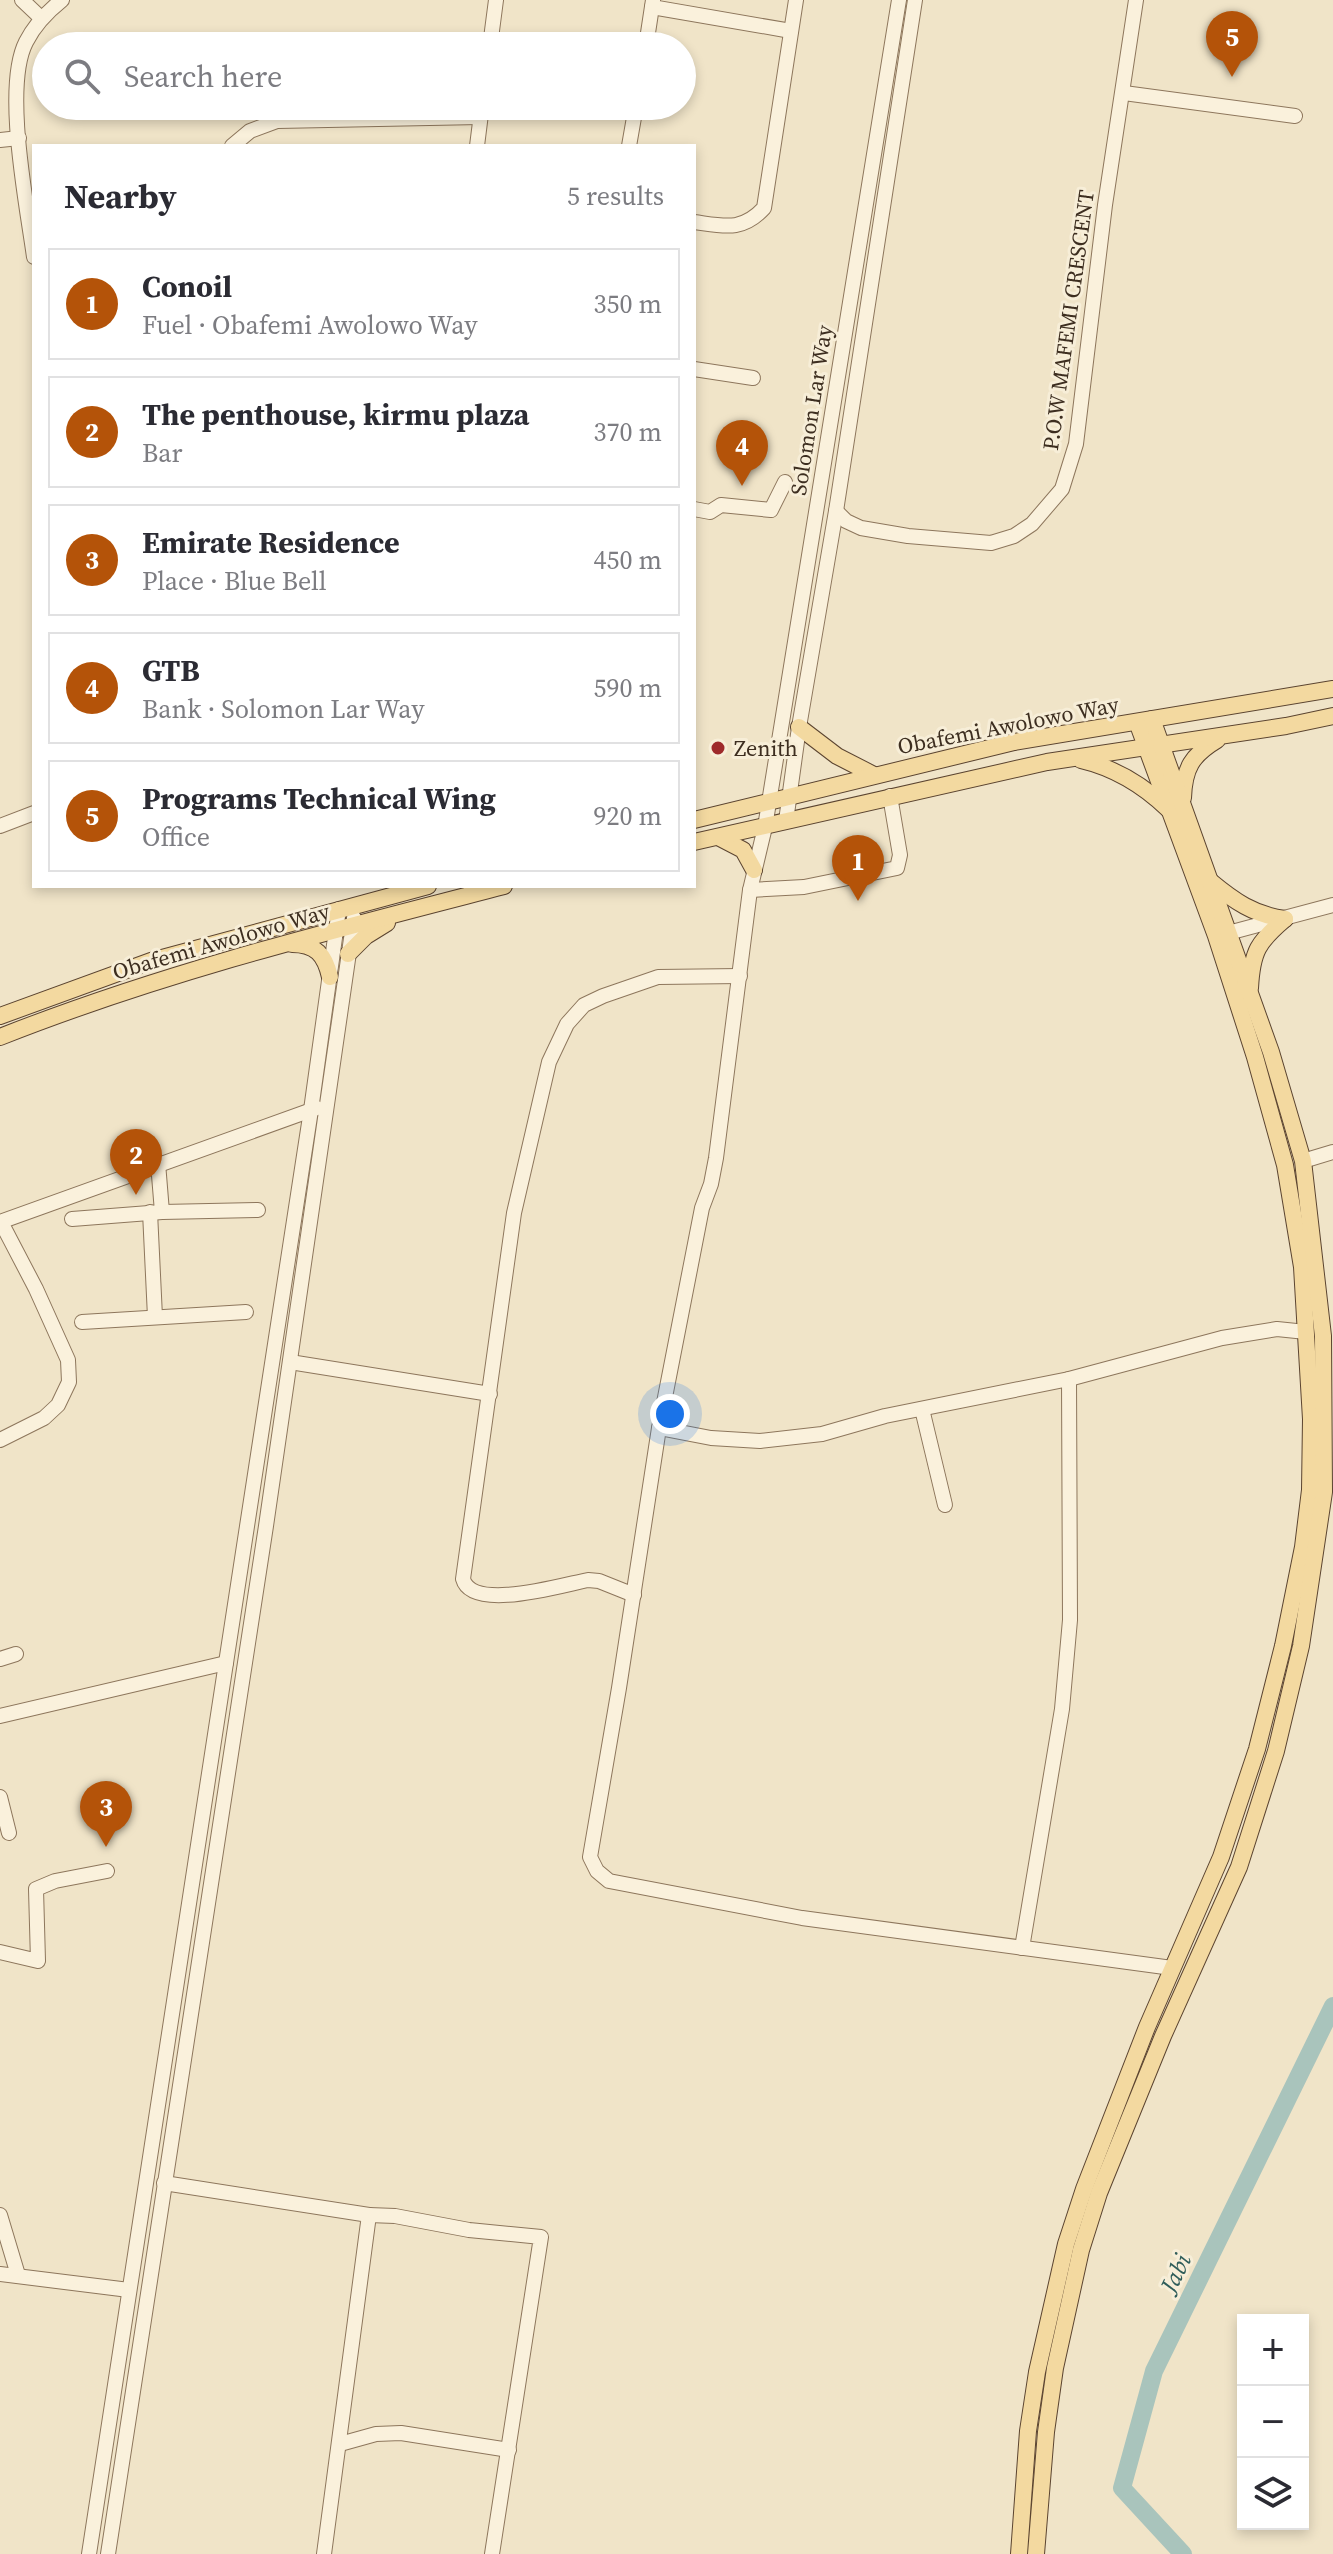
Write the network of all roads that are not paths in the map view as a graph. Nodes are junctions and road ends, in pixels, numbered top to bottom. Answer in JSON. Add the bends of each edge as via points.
{"nodes":[{"id":1,"x":22,"y":0,"type":"edge"},
{"id":2,"x":62,"y":0,"type":"edge"},
{"id":3,"x":496,"y":0,"type":"edge"},
{"id":4,"x":796,"y":0,"type":"edge"},
{"id":5,"x":899,"y":0,"type":"edge"},
{"id":6,"x":915,"y":0,"type":"edge"},
{"id":7,"x":1136,"y":0,"type":"edge"},
{"id":8,"x":653,"y":3,"type":"edge"},
{"id":9,"x":41,"y":18,"type":"junction"},
{"id":10,"x":791,"y":31,"type":"junction"},
{"id":11,"x":492,"y":32,"type":"edge"},
{"id":12,"x":648,"y":32,"type":"edge"},
{"id":13,"x":1124,"y":93,"type":"junction"},
{"id":14,"x":1295,"y":116,"type":"dead end"},
{"id":15,"x":300,"y":120,"type":"edge"},
{"id":16,"x":480,"y":120,"type":"edge"},
{"id":17,"x":634,"y":120,"type":"edge"},
{"id":18,"x":19,"y":138,"type":"junction"},
{"id":19,"x":0,"y":140,"type":"edge"},
{"id":20,"x":234,"y":144,"type":"edge"},
{"id":21,"x":477,"y":144,"type":"edge"},
{"id":22,"x":629,"y":144,"type":"edge"},
{"id":23,"x":696,"y":222,"type":"edge"},
{"id":24,"x":32,"y":241,"type":"edge"},
{"id":25,"x":696,"y":369,"type":"edge"},
{"id":26,"x":753,"y":378,"type":"dead end"},
{"id":27,"x":785,"y":482,"type":"dead end"},
{"id":28,"x":696,"y":509,"type":"edge"},
{"id":29,"x":836,"y":511,"type":"junction"},
{"id":30,"x":861,"y":528,"type":"junction"},
{"id":31,"x":830,"y":553,"type":"junction"},
{"id":32,"x":1333,"y":689,"type":"edge"},
{"id":33,"x":1333,"y":716,"type":"edge"},
{"id":34,"x":1144,"y":720,"type":"junction"},
{"id":35,"x":799,"y":727,"type":"junction"},
{"id":36,"x":1225,"y":735,"type":"junction"},
{"id":37,"x":1153,"y":745,"type":"junction"},
{"id":38,"x":1072,"y":758,"type":"junction"},
{"id":39,"x":874,"y":775,"type":"junction"},
{"id":40,"x":788,"y":796,"type":"junction"},
{"id":41,"x":890,"y":796,"type":"junction"},
{"id":42,"x":768,"y":802,"type":"junction"},
{"id":43,"x":1177,"y":810,"type":"junction"},
{"id":44,"x":32,"y":814,"type":"edge"},
{"id":45,"x":696,"y":820,"type":"edge"},
{"id":46,"x":786,"y":821,"type":"junction"},
{"id":47,"x":0,"y":826,"type":"edge"},
{"id":48,"x":765,"y":827,"type":"junction"},
{"id":49,"x":717,"y":837,"type":"junction"},
{"id":50,"x":696,"y":842,"type":"edge"},
{"id":51,"x":754,"y":870,"type":"junction"},
{"id":52,"x":1209,"y":880,"type":"junction"},
{"id":53,"x":420,"y":888,"type":"edge"},
{"id":54,"x":496,"y":888,"type":"edge"},
{"id":55,"x":750,"y":890,"type":"junction"},
{"id":56,"x":1333,"y":905,"type":"edge"},
{"id":57,"x":347,"y":907,"type":"junction"},
{"id":58,"x":417,"y":909,"type":"junction"},
{"id":59,"x":1285,"y":919,"type":"junction"},
{"id":60,"x":345,"y":928,"type":"junction"},
{"id":61,"x":1222,"y":935,"type":"junction"},
{"id":62,"x":287,"y":943,"type":"junction"},
{"id":63,"x":348,"y":954,"type":"junction"},
{"id":64,"x":740,"y":976,"type":"junction"},
{"id":65,"x":330,"y":977,"type":"junction"},
{"id":66,"x":1250,"y":994,"type":"junction"},
{"id":67,"x":0,"y":1016,"type":"edge"},
{"id":68,"x":0,"y":1037,"type":"edge"},
{"id":69,"x":318,"y":1108,"type":"junction"},
{"id":70,"x":1333,"y":1152,"type":"edge"},
{"id":71,"x":1303,"y":1161,"type":"junction"},
{"id":72,"x":158,"y":1163,"type":"junction"},
{"id":73,"x":258,"y":1210,"type":"dead end"},
{"id":74,"x":156,"y":1212,"type":"junction"},
{"id":75,"x":72,"y":1219,"type":"dead end"},
{"id":76,"x":0,"y":1222,"type":"edge"},
{"id":77,"x":246,"y":1312,"type":"dead end"},
{"id":78,"x":155,"y":1317,"type":"junction"},
{"id":79,"x":82,"y":1322,"type":"dead end"},
{"id":80,"x":1306,"y":1332,"type":"junction"},
{"id":81,"x":290,"y":1362,"type":"junction"},
{"id":82,"x":1069,"y":1379,"type":"junction"},
{"id":83,"x":490,"y":1394,"type":"junction"},
{"id":84,"x":922,"y":1409,"type":"junction"},
{"id":85,"x":659,"y":1428,"type":"junction"},
{"id":86,"x":0,"y":1440,"type":"edge"},
{"id":87,"x":945,"y":1505,"type":"dead end"},
{"id":88,"x":1312,"y":1527,"type":"junction"},
{"id":89,"x":634,"y":1595,"type":"junction"},
{"id":90,"x":16,"y":1654,"type":"dead end"},
{"id":91,"x":0,"y":1659,"type":"edge"},
{"id":92,"x":226,"y":1663,"type":"junction"},
{"id":93,"x":0,"y":1716,"type":"edge"},
{"id":94,"x":0,"y":1797,"type":"edge"},
{"id":95,"x":9,"y":1833,"type":"dead end"},
{"id":96,"x":107,"y":1871,"type":"dead end"},
{"id":97,"x":1022,"y":1948,"type":"junction"},
{"id":98,"x":0,"y":1952,"type":"edge"},
{"id":99,"x":1172,"y":1968,"type":"junction"},
{"id":100,"x":164,"y":2183,"type":"junction"},
{"id":101,"x":0,"y":2215,"type":"edge"},
{"id":102,"x":369,"y":2215,"type":"junction"},
{"id":103,"x":132,"y":2265,"type":"junction"},
{"id":104,"x":150,"y":2267,"type":"junction"},
{"id":105,"x":0,"y":2274,"type":"edge"},
{"id":106,"x":18,"y":2275,"type":"junction"},
{"id":107,"x":129,"y":2290,"type":"junction"},
{"id":108,"x":340,"y":2444,"type":"junction"},
{"id":109,"x":509,"y":2450,"type":"junction"},
{"id":110,"x":89,"y":2554,"type":"edge"},
{"id":111,"x":108,"y":2554,"type":"edge"},
{"id":112,"x":324,"y":2554,"type":"edge"},
{"id":113,"x":492,"y":2554,"type":"edge"},
{"id":114,"x":1019,"y":2554,"type":"edge"},
{"id":115,"x":1036,"y":2554,"type":"edge"}],
"edges":[{"from":1,"to":9,"type":"street"},
{"from":2,"to":9,"type":"street"},
{"from":3,"to":11,"type":"street"},
{"from":4,"to":10,"type":"street"},
{"from":5,"to":42,"type":"street","name":"Solomon Lar Way"},
{"from":6,"to":29,"type":"street","name":"Solomon Lar Way"},
{"from":7,"to":13,"type":"street","name":"P.O.W MAFEMI CRESCENT"},
{"from":8,"to":10,"type":"street"},
{"from":8,"to":12,"type":"street"},
{"from":9,"to":18,"type":"street","via":[[24,44],[15,83]]},
{"from":10,"to":23,"type":"street","via":[[764,208],[752,221],[735,226]]},
{"from":13,"to":14,"type":"street"},
{"from":13,"to":30,"type":"street","name":"P.O.W MAFEMI CRESCENT","via":[[1076,444],[1062,489],[1032,524],[991,543]]},
{"from":15,"to":20,"type":"street","via":[[277,121],[250,131]]},
{"from":16,"to":21,"type":"street"},
{"from":17,"to":22,"type":"street"},
{"from":18,"to":19,"type":"street"},
{"from":18,"to":24,"type":"street"},
{"from":25,"to":26,"type":"street"},
{"from":27,"to":28,"type":"street","via":[[771,510],[721,505],[710,512]]},
{"from":29,"to":30,"type":"street","name":"P.O.W MAFEMI CRESCENT"},
{"from":29,"to":31,"type":"street","name":"Solomon Lar Way"},
{"from":30,"to":31,"type":"street","via":[[849,532]]},
{"from":31,"to":35,"type":"street","name":"Solomon Lar Way"},
{"from":32,"to":34,"type":"main road","name":"Obafemi Awolowo Way"},
{"from":33,"to":36,"type":"main road","name":"Obafemi Awolowo Way"},
{"from":34,"to":37,"type":"main road"},
{"from":34,"to":39,"type":"main road","name":"Obafemi Awolowo Way","via":[[1014,742]]},
{"from":35,"to":39,"type":"main road"},
{"from":35,"to":40,"type":"street","name":"Solomon Lar Way"},
{"from":36,"to":37,"type":"main road","name":"Obafemi Awolowo Way"},
{"from":36,"to":43,"type":"main road","via":[[1191,761]]},
{"from":37,"to":38,"type":"main road","name":"Obafemi Awolowo Way"},
{"from":37,"to":43,"type":"main road"},
{"from":38,"to":41,"type":"main road","name":"Obafemi Awolowo Way"},
{"from":38,"to":43,"type":"main road","via":[[1119,772]]},
{"from":39,"to":40,"type":"main road","name":"Obafemi Awolowo Way"},
{"from":40,"to":42,"type":"main road","name":"Obafemi Awolowo Way"},
{"from":40,"to":46,"type":"street","name":"Solomon Lar Way"},
{"from":41,"to":46,"type":"main road","name":"Obafemi Awolowo Way"},
{"from":41,"to":55,"type":"street","via":[[900,855],[897,868],[804,887]]},
{"from":42,"to":45,"type":"main road","name":"Obafemi Awolowo Way"},
{"from":42,"to":48,"type":"street","name":"Solomon Lar Way"},
{"from":43,"to":52,"type":"main road"},
{"from":43,"to":61,"type":"main road"},
{"from":44,"to":47,"type":"street"},
{"from":46,"to":48,"type":"main road","name":"Obafemi Awolowo Way"},
{"from":48,"to":49,"type":"main road","name":"Obafemi Awolowo Way"},
{"from":48,"to":51,"type":"street","name":"Solomon Lar Way"},
{"from":49,"to":50,"type":"main road","name":"Obafemi Awolowo Way"},
{"from":49,"to":51,"type":"main road","via":[[743,850]]},
{"from":51,"to":55,"type":"street","name":"Solomon Lar Way"},
{"from":52,"to":59,"type":"main road","via":[[1249,910]]},
{"from":52,"to":61,"type":"main road"},
{"from":53,"to":57,"type":"main road","name":"Obafemi Awolowo Way"},
{"from":54,"to":58,"type":"main road","name":"Obafemi Awolowo Way"},
{"from":55,"to":64,"type":"street","name":"Solomon Lar Way"},
{"from":56,"to":59,"type":"street"},
{"from":57,"to":60,"type":"street"},
{"from":57,"to":67,"type":"main road","name":"Obafemi Awolowo Way","via":[[151,961]]},
{"from":58,"to":60,"type":"main road","name":"Obafemi Awolowo Way"},
{"from":58,"to":63,"type":"main road","via":[[366,936]]},
{"from":59,"to":61,"type":"street"},
{"from":59,"to":66,"type":"main road","via":[[1262,939],[1254,955]]},
{"from":60,"to":62,"type":"main road","name":"Obafemi Awolowo Way"},
{"from":60,"to":63,"type":"street"},
{"from":60,"to":65,"type":"street"},
{"from":61,"to":66,"type":"main road"},
{"from":61,"to":80,"type":"main road","via":[[1285,1165],[1302,1267]]},
{"from":62,"to":65,"type":"main road","via":[[318,951]]},
{"from":62,"to":68,"type":"main road","name":"Obafemi Awolowo Way","via":[[146,984]]},
{"from":63,"to":69,"type":"street"},
{"from":64,"to":83,"type":"street","via":[[658,977],[584,1005],[567,1024],[549,1062],[514,1213]]},
{"from":64,"to":85,"type":"street","name":"Solomon Lar Way","via":[[716,1158]]},
{"from":65,"to":69,"type":"street"},
{"from":66,"to":71,"type":"main road"},
{"from":69,"to":72,"type":"street"},
{"from":69,"to":81,"type":"street"},
{"from":69,"to":92,"type":"street"},
{"from":70,"to":71,"type":"street"},
{"from":71,"to":88,"type":"main road","via":[[1323,1336],[1324,1492]]},
{"from":72,"to":74,"type":"street"},
{"from":72,"to":76,"type":"street"},
{"from":73,"to":74,"type":"street"},
{"from":74,"to":75,"type":"street"},
{"from":74,"to":78,"type":"street"},
{"from":76,"to":86,"type":"street","via":[[68,1360],[69,1382],[58,1405],[44,1418]]},
{"from":77,"to":78,"type":"street"},
{"from":78,"to":79,"type":"street"},
{"from":80,"to":82,"type":"street","via":[[1277,1329],[1222,1338]]},
{"from":80,"to":88,"type":"main road"},
{"from":81,"to":83,"type":"street"},
{"from":81,"to":100,"type":"street"},
{"from":82,"to":84,"type":"street"},
{"from":82,"to":97,"type":"street","via":[[1070,1620],[1062,1709]]},
{"from":83,"to":89,"type":"street","via":[[465,1586],[482,1595],[503,1596],[588,1580]]},
{"from":84,"to":85,"type":"street","via":[[822,1434],[760,1441]]},
{"from":84,"to":87,"type":"street"},
{"from":85,"to":89,"type":"street","name":"Solomon Lar Way"},
{"from":88,"to":99,"type":"main road","via":[[1257,1749],[1221,1857]]},
{"from":88,"to":115,"type":"main road","via":[[1298,1661],[1239,1867],[1158,2049],[1081,2250],[1055,2368]]},
{"from":89,"to":97,"type":"street","name":"Solomon Lar Way","via":[[590,1857],[603,1877],[802,1918]]},
{"from":90,"to":91,"type":"street"},
{"from":92,"to":93,"type":"street"},
{"from":92,"to":103,"type":"street"},
{"from":94,"to":95,"type":"street"},
{"from":96,"to":98,"type":"street","via":[[36,1889],[38,1961]]},
{"from":97,"to":99,"type":"street","name":"Solomon Lar Way"},
{"from":99,"to":114,"type":"main road","via":[[1066,2244],[1028,2431]]},
{"from":100,"to":102,"type":"street"},
{"from":100,"to":104,"type":"street"},
{"from":101,"to":106,"type":"street"},
{"from":102,"to":108,"type":"street"},
{"from":102,"to":109,"type":"street","via":[[541,2237]]},
{"from":103,"to":104,"type":"street"},
{"from":103,"to":107,"type":"street"},
{"from":104,"to":111,"type":"street"},
{"from":105,"to":106,"type":"street"},
{"from":106,"to":107,"type":"street"},
{"from":107,"to":110,"type":"street"},
{"from":108,"to":109,"type":"street","via":[[401,2433]]},
{"from":108,"to":112,"type":"street"},
{"from":109,"to":113,"type":"street"}]}
